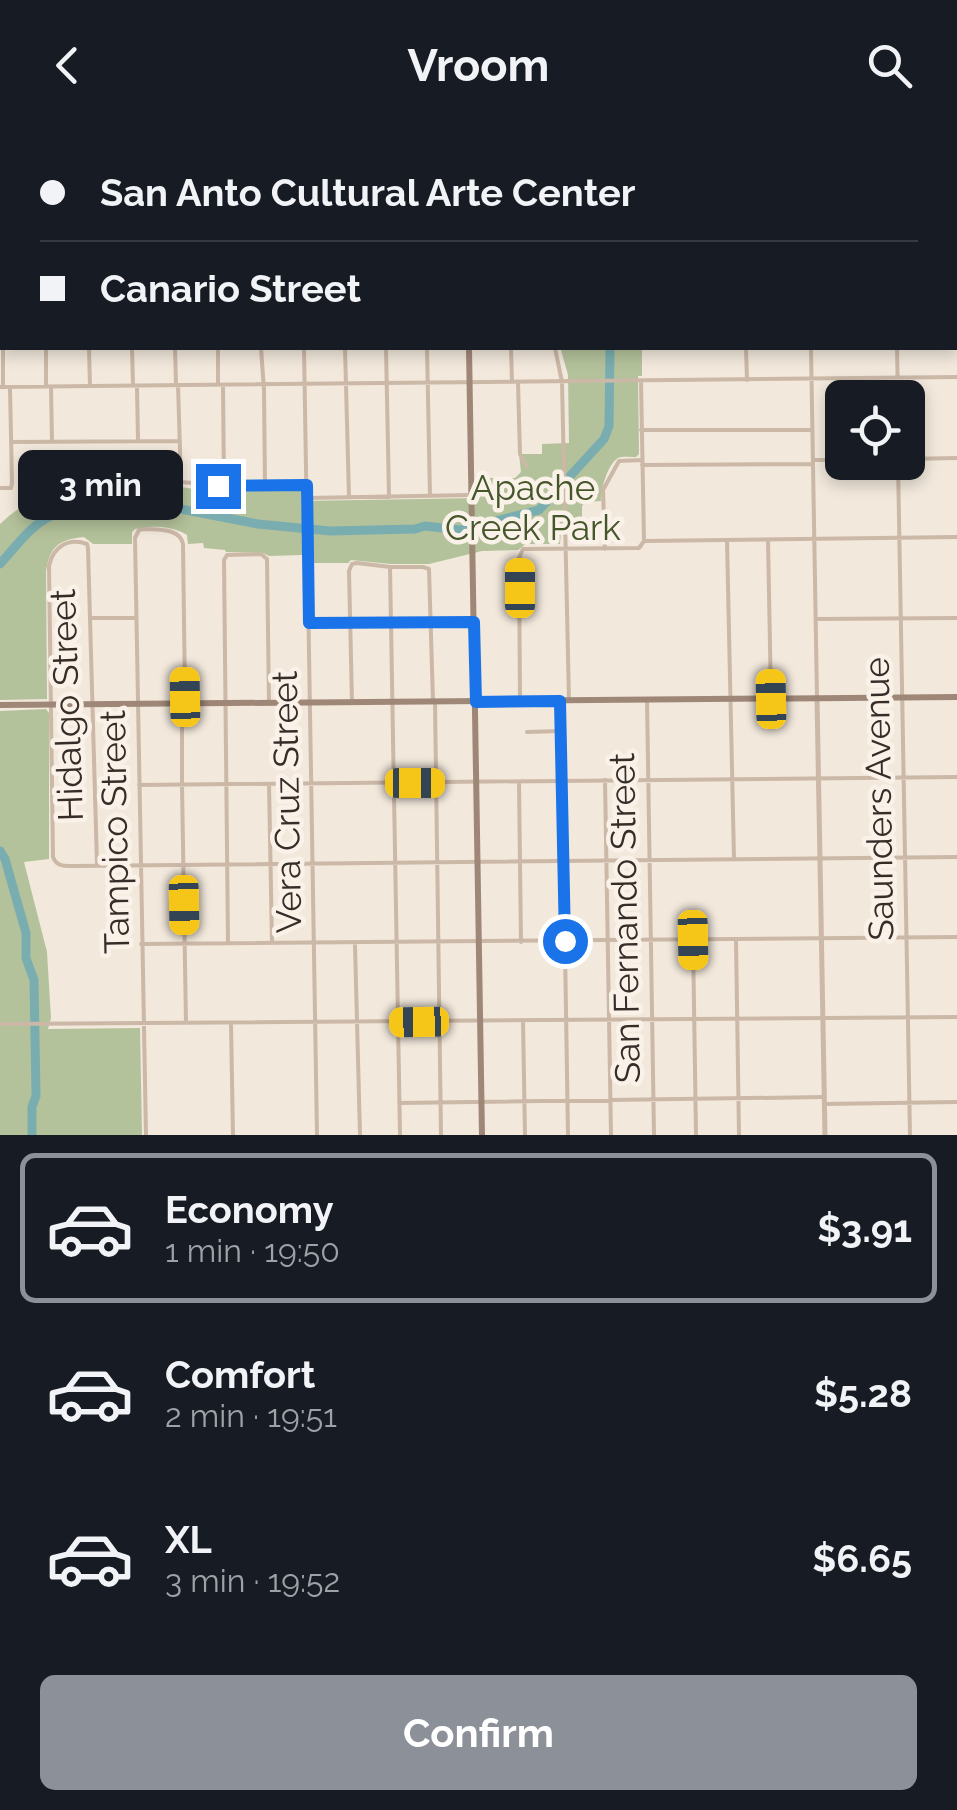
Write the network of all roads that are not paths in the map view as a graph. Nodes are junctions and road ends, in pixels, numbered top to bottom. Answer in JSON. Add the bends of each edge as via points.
{"nodes":[{"id":1,"x":3,"y":350,"type":"edge"},
{"id":2,"x":46,"y":350,"type":"edge"},
{"id":3,"x":89,"y":350,"type":"edge"},
{"id":4,"x":132,"y":350,"type":"edge"},
{"id":5,"x":175,"y":350,"type":"edge"},
{"id":6,"x":218,"y":350,"type":"edge"},
{"id":7,"x":262,"y":350,"type":"edge"},
{"id":8,"x":304,"y":350,"type":"edge"},
{"id":9,"x":345,"y":350,"type":"edge"},
{"id":10,"x":386,"y":350,"type":"edge"},
{"id":11,"x":427,"y":350,"type":"edge"},
{"id":12,"x":469,"y":350,"type":"edge"},
{"id":13,"x":511,"y":350,"type":"edge"},
{"id":14,"x":555,"y":350,"type":"edge"},
{"id":15,"x":746,"y":350,"type":"edge"},
{"id":16,"x":811,"y":350,"type":"edge"},
{"id":17,"x":897,"y":350,"type":"edge"},
{"id":18,"x":957,"y":377,"type":"edge"},
{"id":19,"x":897,"y":378,"type":"junction"},
{"id":20,"x":746,"y":380,"type":"junction"},
{"id":21,"x":812,"y":380,"type":"junction"},
{"id":22,"x":638,"y":381,"type":"junction"},
{"id":23,"x":387,"y":382,"type":"junction"},
{"id":24,"x":470,"y":382,"type":"junction"},
{"id":25,"x":515,"y":382,"type":"junction"},
{"id":26,"x":562,"y":382,"type":"junction"},
{"id":27,"x":346,"y":383,"type":"junction"},
{"id":28,"x":428,"y":383,"type":"junction"},
{"id":29,"x":220,"y":384,"type":"junction"},
{"id":30,"x":263,"y":384,"type":"junction"},
{"id":31,"x":304,"y":384,"type":"junction"},
{"id":32,"x":135,"y":385,"type":"junction"},
{"id":33,"x":177,"y":385,"type":"junction"},
{"id":34,"x":49,"y":386,"type":"junction"},
{"id":35,"x":90,"y":386,"type":"junction"},
{"id":36,"x":4,"y":387,"type":"edge"},
{"id":37,"x":642,"y":430,"type":"junction"},
{"id":38,"x":812,"y":430,"type":"junction"},
{"id":39,"x":179,"y":441,"type":"junction"},
{"id":40,"x":11,"y":442,"type":"junction"},
{"id":41,"x":52,"y":442,"type":"junction"},
{"id":42,"x":138,"y":442,"type":"junction"},
{"id":43,"x":957,"y":458,"type":"edge"},
{"id":44,"x":925,"y":459,"type":"edge"},
{"id":45,"x":825,"y":461,"type":"edge"},
{"id":46,"x":642,"y":462,"type":"junction"},
{"id":47,"x":813,"y":462,"type":"junction"},
{"id":48,"x":527,"y":467,"type":"dead end"},
{"id":49,"x":898,"y":480,"type":"edge"},
{"id":50,"x":307,"y":485,"type":"junction"},
{"id":51,"x":224,"y":486,"type":"junction"},
{"id":52,"x":265,"y":486,"type":"junction"},
{"id":53,"x":0,"y":488,"type":"edge"},
{"id":54,"x":430,"y":496,"type":"junction"},
{"id":55,"x":389,"y":497,"type":"junction"},
{"id":56,"x":307,"y":498,"type":"junction"},
{"id":57,"x":349,"y":498,"type":"junction"},
{"id":58,"x":472,"y":500,"type":"junction"},
{"id":59,"x":957,"y":537,"type":"edge"},
{"id":60,"x":900,"y":538,"type":"junction"},
{"id":61,"x":727,"y":540,"type":"junction"},
{"id":62,"x":768,"y":540,"type":"junction"},
{"id":63,"x":814,"y":540,"type":"junction"},
{"id":64,"x":644,"y":542,"type":"junction"},
{"id":65,"x":565,"y":548,"type":"junction"},
{"id":66,"x":604,"y":548,"type":"junction"},
{"id":67,"x":390,"y":567,"type":"junction"},
{"id":68,"x":89,"y":618,"type":"junction"},
{"id":69,"x":136,"y":618,"type":"junction"},
{"id":70,"x":901,"y":618,"type":"junction"},
{"id":71,"x":957,"y":618,"type":"edge"},
{"id":72,"x":816,"y":619,"type":"junction"},
{"id":73,"x":350,"y":622,"type":"junction"},
{"id":74,"x":392,"y":622,"type":"junction"},
{"id":75,"x":431,"y":622,"type":"junction"},
{"id":76,"x":474,"y":622,"type":"junction"},
{"id":77,"x":309,"y":623,"type":"junction"},
{"id":78,"x":957,"y":697,"type":"edge"},
{"id":79,"x":817,"y":698,"type":"junction"},
{"id":80,"x":902,"y":698,"type":"junction"},
{"id":81,"x":730,"y":699,"type":"junction"},
{"id":82,"x":771,"y":699,"type":"junction"},
{"id":83,"x":646,"y":700,"type":"junction"},
{"id":84,"x":520,"y":701,"type":"junction"},
{"id":85,"x":565,"y":701,"type":"junction"},
{"id":86,"x":392,"y":702,"type":"junction"},
{"id":87,"x":434,"y":702,"type":"junction"},
{"id":88,"x":476,"y":702,"type":"junction"},
{"id":89,"x":310,"y":703,"type":"junction"},
{"id":90,"x":352,"y":703,"type":"junction"},
{"id":91,"x":138,"y":704,"type":"junction"},
{"id":92,"x":184,"y":704,"type":"junction"},
{"id":93,"x":226,"y":704,"type":"junction"},
{"id":94,"x":270,"y":704,"type":"junction"},
{"id":95,"x":0,"y":705,"type":"edge"},
{"id":96,"x":51,"y":705,"type":"junction"},
{"id":97,"x":92,"y":705,"type":"junction"},
{"id":98,"x":561,"y":731,"type":"junction"},
{"id":99,"x":527,"y":732,"type":"dead end"},
{"id":100,"x":904,"y":777,"type":"junction"},
{"id":101,"x":957,"y":777,"type":"edge"},
{"id":102,"x":818,"y":778,"type":"junction"},
{"id":103,"x":604,"y":780,"type":"junction"},
{"id":104,"x":648,"y":780,"type":"junction"},
{"id":105,"x":733,"y":780,"type":"junction"},
{"id":106,"x":562,"y":781,"type":"junction"},
{"id":107,"x":476,"y":782,"type":"junction"},
{"id":108,"x":519,"y":782,"type":"junction"},
{"id":109,"x":394,"y":783,"type":"junction"},
{"id":110,"x":436,"y":783,"type":"junction"},
{"id":111,"x":182,"y":784,"type":"junction"},
{"id":112,"x":226,"y":784,"type":"junction"},
{"id":113,"x":269,"y":784,"type":"junction"},
{"id":114,"x":312,"y":784,"type":"junction"},
{"id":115,"x":139,"y":785,"type":"junction"},
{"id":116,"x":905,"y":857,"type":"junction"},
{"id":117,"x":957,"y":857,"type":"edge"},
{"id":118,"x":820,"y":858,"type":"junction"},
{"id":119,"x":606,"y":860,"type":"junction"},
{"id":120,"x":649,"y":860,"type":"junction"},
{"id":121,"x":734,"y":860,"type":"junction"},
{"id":122,"x":520,"y":861,"type":"junction"},
{"id":123,"x":563,"y":861,"type":"junction"},
{"id":124,"x":396,"y":862,"type":"junction"},
{"id":125,"x":437,"y":862,"type":"junction"},
{"id":126,"x":478,"y":862,"type":"junction"},
{"id":127,"x":313,"y":863,"type":"junction"},
{"id":128,"x":140,"y":864,"type":"junction"},
{"id":129,"x":183,"y":864,"type":"junction"},
{"id":130,"x":227,"y":864,"type":"junction"},
{"id":131,"x":270,"y":864,"type":"junction"},
{"id":132,"x":97,"y":865,"type":"junction"},
{"id":133,"x":957,"y":937,"type":"edge"},
{"id":134,"x":821,"y":938,"type":"junction"},
{"id":135,"x":907,"y":938,"type":"junction"},
{"id":136,"x":736,"y":939,"type":"junction"},
{"id":137,"x":650,"y":940,"type":"junction"},
{"id":138,"x":694,"y":940,"type":"junction"},
{"id":139,"x":565,"y":941,"type":"junction"},
{"id":140,"x":608,"y":941,"type":"junction"},
{"id":141,"x":396,"y":942,"type":"junction"},
{"id":142,"x":438,"y":942,"type":"junction"},
{"id":143,"x":479,"y":942,"type":"junction"},
{"id":144,"x":521,"y":942,"type":"junction"},
{"id":145,"x":272,"y":943,"type":"junction"},
{"id":146,"x":314,"y":943,"type":"junction"},
{"id":147,"x":356,"y":943,"type":"junction"},
{"id":148,"x":141,"y":944,"type":"junction"},
{"id":149,"x":185,"y":944,"type":"junction"},
{"id":150,"x":228,"y":944,"type":"junction"},
{"id":151,"x":957,"y":1017,"type":"edge"},
{"id":152,"x":822,"y":1018,"type":"junction"},
{"id":153,"x":908,"y":1018,"type":"junction"},
{"id":154,"x":695,"y":1019,"type":"junction"},
{"id":155,"x":609,"y":1020,"type":"junction"},
{"id":156,"x":652,"y":1020,"type":"junction"},
{"id":157,"x":737,"y":1020,"type":"junction"},
{"id":158,"x":524,"y":1021,"type":"junction"},
{"id":159,"x":566,"y":1021,"type":"junction"},
{"id":160,"x":357,"y":1022,"type":"junction"},
{"id":161,"x":398,"y":1022,"type":"junction"},
{"id":162,"x":439,"y":1022,"type":"junction"},
{"id":163,"x":480,"y":1022,"type":"junction"},
{"id":164,"x":231,"y":1023,"type":"junction"},
{"id":165,"x":315,"y":1023,"type":"junction"},
{"id":166,"x":0,"y":1024,"type":"edge"},
{"id":167,"x":143,"y":1024,"type":"junction"},
{"id":168,"x":186,"y":1024,"type":"junction"},
{"id":169,"x":738,"y":1098,"type":"junction"},
{"id":170,"x":653,"y":1099,"type":"junction"},
{"id":171,"x":696,"y":1099,"type":"junction"},
{"id":172,"x":568,"y":1100,"type":"junction"},
{"id":173,"x":610,"y":1100,"type":"junction"},
{"id":174,"x":824,"y":1100,"type":"junction"},
{"id":175,"x":524,"y":1101,"type":"junction"},
{"id":176,"x":441,"y":1102,"type":"junction"},
{"id":177,"x":482,"y":1102,"type":"junction"},
{"id":178,"x":957,"y":1102,"type":"edge"},
{"id":179,"x":399,"y":1103,"type":"junction"},
{"id":180,"x":910,"y":1103,"type":"junction"},
{"id":181,"x":146,"y":1135,"type":"edge"},
{"id":182,"x":232,"y":1135,"type":"edge"},
{"id":183,"x":317,"y":1135,"type":"edge"},
{"id":184,"x":360,"y":1135,"type":"edge"},
{"id":185,"x":400,"y":1135,"type":"edge"},
{"id":186,"x":441,"y":1135,"type":"edge"},
{"id":187,"x":482,"y":1135,"type":"edge"},
{"id":188,"x":525,"y":1135,"type":"edge"},
{"id":189,"x":568,"y":1135,"type":"edge"},
{"id":190,"x":611,"y":1135,"type":"edge"},
{"id":191,"x":654,"y":1135,"type":"edge"},
{"id":192,"x":696,"y":1135,"type":"edge"},
{"id":193,"x":739,"y":1135,"type":"edge"},
{"id":194,"x":825,"y":1135,"type":"edge"},
{"id":195,"x":910,"y":1135,"type":"edge"}],
"edges":[{"from":1,"to":36,"type":"street"},
{"from":2,"to":34,"type":"street"},
{"from":3,"to":35,"type":"street"},
{"from":4,"to":32,"type":"street"},
{"from":5,"to":33,"type":"street"},
{"from":6,"to":29,"type":"street"},
{"from":7,"to":30,"type":"street"},
{"from":8,"to":31,"type":"street","name":"Vera Cruz Street"},
{"from":9,"to":27,"type":"street"},
{"from":10,"to":23,"type":"street"},
{"from":11,"to":28,"type":"street"},
{"from":12,"to":24,"type":"main road"},
{"from":13,"to":25,"type":"street"},
{"from":14,"to":26,"type":"street"},
{"from":15,"to":20,"type":"street"},
{"from":16,"to":21,"type":"street"},
{"from":17,"to":19,"type":"street"},
{"from":18,"to":19,"type":"street"},
{"from":19,"to":21,"type":"street"},
{"from":20,"to":21,"type":"street"},
{"from":20,"to":22,"type":"street"},
{"from":21,"to":38,"type":"street"},
{"from":22,"to":26,"type":"street"},
{"from":22,"to":37,"type":"street"},
{"from":23,"to":27,"type":"street"},
{"from":23,"to":28,"type":"street"},
{"from":23,"to":55,"type":"street"},
{"from":24,"to":25,"type":"street"},
{"from":24,"to":28,"type":"street"},
{"from":24,"to":58,"type":"main road"},
{"from":25,"to":26,"type":"street"},
{"from":25,"to":48,"type":"street","via":[[520,454]]},
{"from":26,"to":65,"type":"street"},
{"from":27,"to":31,"type":"street"},
{"from":27,"to":57,"type":"street"},
{"from":28,"to":54,"type":"street"},
{"from":29,"to":30,"type":"street"},
{"from":29,"to":33,"type":"street"},
{"from":29,"to":51,"type":"street"},
{"from":30,"to":31,"type":"street"},
{"from":30,"to":52,"type":"street"},
{"from":31,"to":50,"type":"street","name":"Vera Cruz Street"},
{"from":32,"to":33,"type":"street"},
{"from":32,"to":35,"type":"street"},
{"from":32,"to":42,"type":"street"},
{"from":33,"to":39,"type":"street"},
{"from":34,"to":35,"type":"street"},
{"from":34,"to":36,"type":"street"},
{"from":34,"to":41,"type":"street"},
{"from":36,"to":40,"type":"street"},
{"from":37,"to":38,"type":"street"},
{"from":37,"to":46,"type":"street"},
{"from":38,"to":47,"type":"street"},
{"from":39,"to":42,"type":"street"},
{"from":39,"to":51,"type":"street","via":[[181,482]]},
{"from":40,"to":41,"type":"street"},
{"from":40,"to":53,"type":"street","via":[[12,486]]},
{"from":41,"to":42,"type":"street"},
{"from":43,"to":44,"type":"street"},
{"from":45,"to":47,"type":"street"},
{"from":46,"to":47,"type":"street"},
{"from":46,"to":64,"type":"street"},
{"from":46,"to":66,"type":"street","via":[[619,461],[606,483]]},
{"from":47,"to":63,"type":"street"},
{"from":49,"to":60,"type":"street","name":"Saunders Avenue"},
{"from":50,"to":52,"type":"street"},
{"from":50,"to":56,"type":"street","name":"Vera Cruz Street"},
{"from":51,"to":52,"type":"street"},
{"from":54,"to":55,"type":"street"},
{"from":54,"to":58,"type":"street"},
{"from":55,"to":57,"type":"street"},
{"from":56,"to":57,"type":"street"},
{"from":56,"to":77,"type":"street","name":"Vera Cruz Street"},
{"from":58,"to":76,"type":"main road"},
{"from":59,"to":60,"type":"street"},
{"from":60,"to":63,"type":"street"},
{"from":60,"to":70,"type":"street","name":"Saunders Avenue"},
{"from":61,"to":62,"type":"street"},
{"from":61,"to":64,"type":"street"},
{"from":61,"to":81,"type":"street"},
{"from":62,"to":63,"type":"street"},
{"from":62,"to":82,"type":"street"},
{"from":63,"to":72,"type":"street"},
{"from":64,"to":66,"type":"street","via":[[638,548]]},
{"from":65,"to":66,"type":"street"},
{"from":65,"to":84,"type":"street","via":[[523,549],[520,558]]},
{"from":65,"to":85,"type":"street"},
{"from":67,"to":73,"type":"street","via":[[351,565]]},
{"from":67,"to":74,"type":"street"},
{"from":67,"to":75,"type":"street","via":[[430,572]]},
{"from":68,"to":69,"type":"street"},
{"from":68,"to":96,"type":"street","name":"Hidalgo Street","via":[[86,544],[77,541],[54,551],[50,560]]},
{"from":68,"to":97,"type":"street","name":"Hidalgo Street"},
{"from":69,"to":91,"type":"street","name":"Tampico Street"},
{"from":69,"to":92,"type":"street","name":"Tampico Street","via":[[138,530],[172,532],[182,540]]},
{"from":70,"to":71,"type":"street"},
{"from":70,"to":72,"type":"street"},
{"from":70,"to":80,"type":"street","name":"Saunders Avenue"},
{"from":72,"to":79,"type":"street"},
{"from":73,"to":74,"type":"street"},
{"from":73,"to":77,"type":"street"},
{"from":73,"to":90,"type":"street"},
{"from":74,"to":75,"type":"street"},
{"from":74,"to":86,"type":"street"},
{"from":75,"to":76,"type":"street"},
{"from":75,"to":87,"type":"street"},
{"from":76,"to":88,"type":"main road"},
{"from":77,"to":89,"type":"street","name":"Vera Cruz Street"},
{"from":78,"to":80,"type":"main road"},
{"from":79,"to":80,"type":"main road"},
{"from":79,"to":82,"type":"main road"},
{"from":79,"to":102,"type":"street"},
{"from":80,"to":100,"type":"street","name":"Saunders Avenue"},
{"from":81,"to":82,"type":"main road"},
{"from":81,"to":83,"type":"main road"},
{"from":81,"to":105,"type":"street"},
{"from":83,"to":85,"type":"main road"},
{"from":83,"to":104,"type":"street","name":"San Fernando Street"},
{"from":84,"to":85,"type":"main road"},
{"from":84,"to":88,"type":"main road"},
{"from":85,"to":98,"type":"street"},
{"from":86,"to":87,"type":"main road"},
{"from":86,"to":90,"type":"main road"},
{"from":86,"to":109,"type":"street"},
{"from":87,"to":88,"type":"main road"},
{"from":87,"to":110,"type":"street"},
{"from":88,"to":107,"type":"main road"},
{"from":89,"to":90,"type":"main road"},
{"from":89,"to":94,"type":"main road"},
{"from":89,"to":114,"type":"street","name":"Vera Cruz Street"},
{"from":91,"to":92,"type":"main road"},
{"from":91,"to":97,"type":"main road"},
{"from":91,"to":115,"type":"street","name":"Tampico Street"},
{"from":92,"to":93,"type":"main road"},
{"from":92,"to":111,"type":"street"},
{"from":93,"to":94,"type":"main road"},
{"from":93,"to":94,"type":"street","via":[[226,556],[261,554],[267,559]]},
{"from":93,"to":112,"type":"street"},
{"from":95,"to":96,"type":"main road"},
{"from":96,"to":97,"type":"main road"},
{"from":96,"to":132,"type":"street","via":[[53,856],[59,865]]},
{"from":97,"to":132,"type":"street","name":"Hidalgo Street"},
{"from":98,"to":99,"type":"street"},
{"from":98,"to":106,"type":"street"},
{"from":100,"to":101,"type":"street"},
{"from":100,"to":102,"type":"street"},
{"from":100,"to":116,"type":"street","name":"Saunders Avenue"},
{"from":102,"to":105,"type":"street"},
{"from":102,"to":118,"type":"street"},
{"from":103,"to":104,"type":"street"},
{"from":103,"to":106,"type":"street"},
{"from":103,"to":119,"type":"street"},
{"from":104,"to":105,"type":"street"},
{"from":104,"to":120,"type":"street","name":"San Fernando Street"},
{"from":105,"to":121,"type":"street"},
{"from":106,"to":108,"type":"street"},
{"from":106,"to":123,"type":"street"},
{"from":107,"to":108,"type":"street"},
{"from":107,"to":110,"type":"street"},
{"from":107,"to":126,"type":"main road"},
{"from":108,"to":122,"type":"street"},
{"from":109,"to":110,"type":"street"},
{"from":109,"to":114,"type":"street"},
{"from":109,"to":124,"type":"street"},
{"from":110,"to":125,"type":"street"},
{"from":111,"to":112,"type":"street"},
{"from":111,"to":115,"type":"street"},
{"from":111,"to":129,"type":"street"},
{"from":112,"to":113,"type":"street"},
{"from":112,"to":130,"type":"street"},
{"from":113,"to":114,"type":"street"},
{"from":113,"to":131,"type":"street"},
{"from":114,"to":127,"type":"street","name":"Vera Cruz Street"},
{"from":115,"to":128,"type":"street","name":"Tampico Street"},
{"from":116,"to":117,"type":"street"},
{"from":116,"to":118,"type":"street"},
{"from":116,"to":135,"type":"street","name":"Saunders Avenue"},
{"from":118,"to":121,"type":"street"},
{"from":118,"to":134,"type":"street"},
{"from":119,"to":120,"type":"street"},
{"from":119,"to":123,"type":"street"},
{"from":119,"to":140,"type":"street"},
{"from":120,"to":121,"type":"street"},
{"from":120,"to":137,"type":"street","name":"San Fernando Street"},
{"from":122,"to":123,"type":"street"},
{"from":122,"to":126,"type":"street"},
{"from":122,"to":144,"type":"street"},
{"from":123,"to":139,"type":"street"},
{"from":124,"to":125,"type":"street"},
{"from":124,"to":127,"type":"street"},
{"from":124,"to":141,"type":"street"},
{"from":125,"to":126,"type":"street"},
{"from":125,"to":142,"type":"street"},
{"from":126,"to":143,"type":"main road"},
{"from":127,"to":131,"type":"street"},
{"from":127,"to":146,"type":"street","name":"Vera Cruz Street"},
{"from":128,"to":129,"type":"street"},
{"from":128,"to":132,"type":"street"},
{"from":128,"to":148,"type":"street","name":"Tampico Street"},
{"from":129,"to":130,"type":"street"},
{"from":129,"to":149,"type":"street"},
{"from":130,"to":131,"type":"street"},
{"from":130,"to":150,"type":"street"},
{"from":131,"to":145,"type":"street"},
{"from":133,"to":135,"type":"street"},
{"from":134,"to":135,"type":"street"},
{"from":134,"to":136,"type":"street"},
{"from":134,"to":152,"type":"street"},
{"from":135,"to":153,"type":"street","name":"Saunders Avenue"},
{"from":136,"to":138,"type":"street"},
{"from":136,"to":157,"type":"street"},
{"from":137,"to":138,"type":"street"},
{"from":137,"to":140,"type":"street"},
{"from":137,"to":156,"type":"street","name":"San Fernando Street"},
{"from":138,"to":154,"type":"street"},
{"from":139,"to":140,"type":"street"},
{"from":139,"to":144,"type":"street"},
{"from":139,"to":159,"type":"street"},
{"from":140,"to":155,"type":"street"},
{"from":141,"to":142,"type":"street"},
{"from":141,"to":147,"type":"street"},
{"from":141,"to":161,"type":"street"},
{"from":142,"to":143,"type":"street"},
{"from":142,"to":162,"type":"street"},
{"from":143,"to":144,"type":"street"},
{"from":143,"to":163,"type":"main road"},
{"from":145,"to":146,"type":"street"},
{"from":145,"to":150,"type":"street"},
{"from":146,"to":147,"type":"street"},
{"from":146,"to":165,"type":"street","name":"Vera Cruz Street"},
{"from":147,"to":160,"type":"street"},
{"from":148,"to":149,"type":"street"},
{"from":148,"to":167,"type":"street","name":"Tampico Street"},
{"from":149,"to":150,"type":"street"},
{"from":149,"to":168,"type":"street"},
{"from":151,"to":153,"type":"street"},
{"from":152,"to":153,"type":"street"},
{"from":152,"to":157,"type":"street"},
{"from":152,"to":174,"type":"street"},
{"from":153,"to":180,"type":"street","name":"Saunders Avenue"},
{"from":154,"to":156,"type":"street"},
{"from":154,"to":157,"type":"street"},
{"from":154,"to":171,"type":"street"},
{"from":155,"to":156,"type":"street"},
{"from":155,"to":159,"type":"street"},
{"from":155,"to":173,"type":"street"},
{"from":156,"to":170,"type":"street","name":"San Fernando Street"},
{"from":157,"to":169,"type":"street"},
{"from":158,"to":159,"type":"street"},
{"from":158,"to":163,"type":"street"},
{"from":158,"to":175,"type":"street"},
{"from":159,"to":172,"type":"street"},
{"from":160,"to":161,"type":"street"},
{"from":160,"to":165,"type":"street"},
{"from":160,"to":184,"type":"street"},
{"from":161,"to":162,"type":"street"},
{"from":161,"to":179,"type":"street"},
{"from":162,"to":163,"type":"street"},
{"from":162,"to":176,"type":"street"},
{"from":163,"to":177,"type":"main road"},
{"from":164,"to":165,"type":"street"},
{"from":164,"to":168,"type":"street"},
{"from":164,"to":182,"type":"street"},
{"from":165,"to":183,"type":"street","name":"Vera Cruz Street"},
{"from":166,"to":167,"type":"street"},
{"from":167,"to":168,"type":"street"},
{"from":167,"to":181,"type":"street","name":"Tampico Street"},
{"from":169,"to":171,"type":"street"},
{"from":169,"to":174,"type":"street"},
{"from":169,"to":193,"type":"street"},
{"from":170,"to":171,"type":"street"},
{"from":170,"to":173,"type":"street"},
{"from":170,"to":191,"type":"street","name":"San Fernando Street"},
{"from":171,"to":192,"type":"street"},
{"from":172,"to":173,"type":"street"},
{"from":172,"to":175,"type":"street"},
{"from":172,"to":189,"type":"street"},
{"from":173,"to":190,"type":"street"},
{"from":174,"to":180,"type":"street"},
{"from":174,"to":194,"type":"street"},
{"from":175,"to":177,"type":"street"},
{"from":175,"to":188,"type":"street"},
{"from":176,"to":177,"type":"street"},
{"from":176,"to":179,"type":"street"},
{"from":176,"to":186,"type":"street"},
{"from":177,"to":187,"type":"main road"},
{"from":178,"to":180,"type":"street"},
{"from":179,"to":185,"type":"street"},
{"from":180,"to":195,"type":"street","name":"Saunders Avenue"}]}
